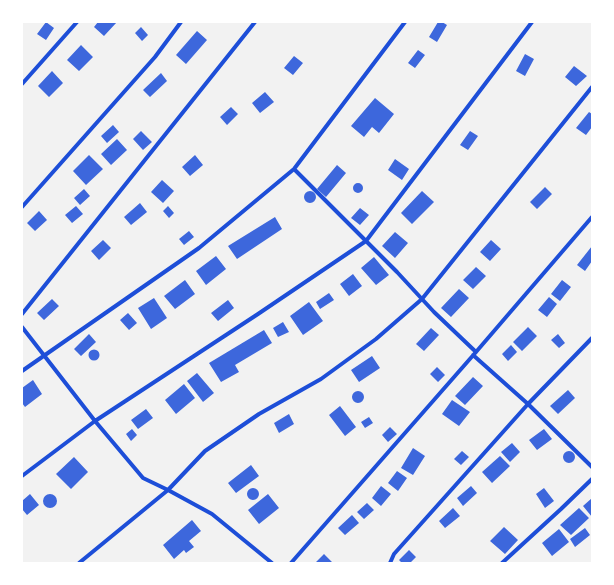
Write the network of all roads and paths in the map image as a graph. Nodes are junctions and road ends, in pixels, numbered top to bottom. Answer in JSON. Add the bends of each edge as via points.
{"nodes":[{"id":1,"x":77,"y":22,"type":"edge"},
{"id":2,"x":181,"y":22,"type":"edge"},
{"id":3,"x":255,"y":22,"type":"edge"},
{"id":4,"x":405,"y":22,"type":"edge"},
{"id":5,"x":532,"y":22,"type":"edge"},
{"id":6,"x":22,"y":84,"type":"edge"},
{"id":7,"x":592,"y":86,"type":"edge"},
{"id":8,"x":294,"y":169,"type":"junction"},
{"id":9,"x":22,"y":207,"type":"edge"},
{"id":10,"x":592,"y":217,"type":"edge"},
{"id":11,"x":366,"y":241,"type":"junction"},
{"id":12,"x":422,"y":299,"type":"junction"},
{"id":13,"x":22,"y":314,"type":"edge"},
{"id":14,"x":22,"y":327,"type":"edge"},
{"id":15,"x":592,"y":338,"type":"edge"},
{"id":16,"x":475,"y":353,"type":"junction"},
{"id":17,"x":45,"y":355,"type":"junction"},
{"id":18,"x":22,"y":371,"type":"edge"},
{"id":19,"x":528,"y":404,"type":"junction"},
{"id":20,"x":95,"y":421,"type":"junction"},
{"id":21,"x":592,"y":467,"type":"edge"},
{"id":22,"x":22,"y":476,"type":"edge"},
{"id":23,"x":592,"y":479,"type":"edge"},
{"id":24,"x":168,"y":490,"type":"junction"},
{"id":25,"x":270,"y":562,"type":"edge"},
{"id":26,"x":79,"y":563,"type":"edge"},
{"id":27,"x":291,"y":563,"type":"edge"},
{"id":28,"x":390,"y":563,"type":"edge"},
{"id":29,"x":502,"y":563,"type":"edge"}],
"edges":[{"from":1,"to":6,"type":"street"},
{"from":2,"to":9,"type":"street","via":[[155,57]]},
{"from":3,"to":13,"type":"street"},
{"from":4,"to":8,"type":"street"},
{"from":5,"to":11,"type":"street"},
{"from":7,"to":12,"type":"street"},
{"from":8,"to":11,"type":"street"},
{"from":8,"to":17,"type":"street","via":[[199,248]]},
{"from":10,"to":16,"type":"street"},
{"from":11,"to":12,"type":"street"},
{"from":11,"to":20,"type":"street"},
{"from":12,"to":16,"type":"street"},
{"from":12,"to":24,"type":"street","via":[[376,339],[321,379],[259,414],[205,451]]},
{"from":14,"to":17,"type":"street"},
{"from":15,"to":19,"type":"street"},
{"from":16,"to":19,"type":"street"},
{"from":16,"to":27,"type":"street"},
{"from":17,"to":18,"type":"street"},
{"from":17,"to":20,"type":"street"},
{"from":19,"to":21,"type":"street"},
{"from":19,"to":28,"type":"street","via":[[394,554]]},
{"from":20,"to":22,"type":"street"},
{"from":20,"to":24,"type":"street","via":[[142,478]]},
{"from":23,"to":29,"type":"street"},
{"from":24,"to":25,"type":"street","via":[[212,514]]},
{"from":24,"to":26,"type":"street"}]}
